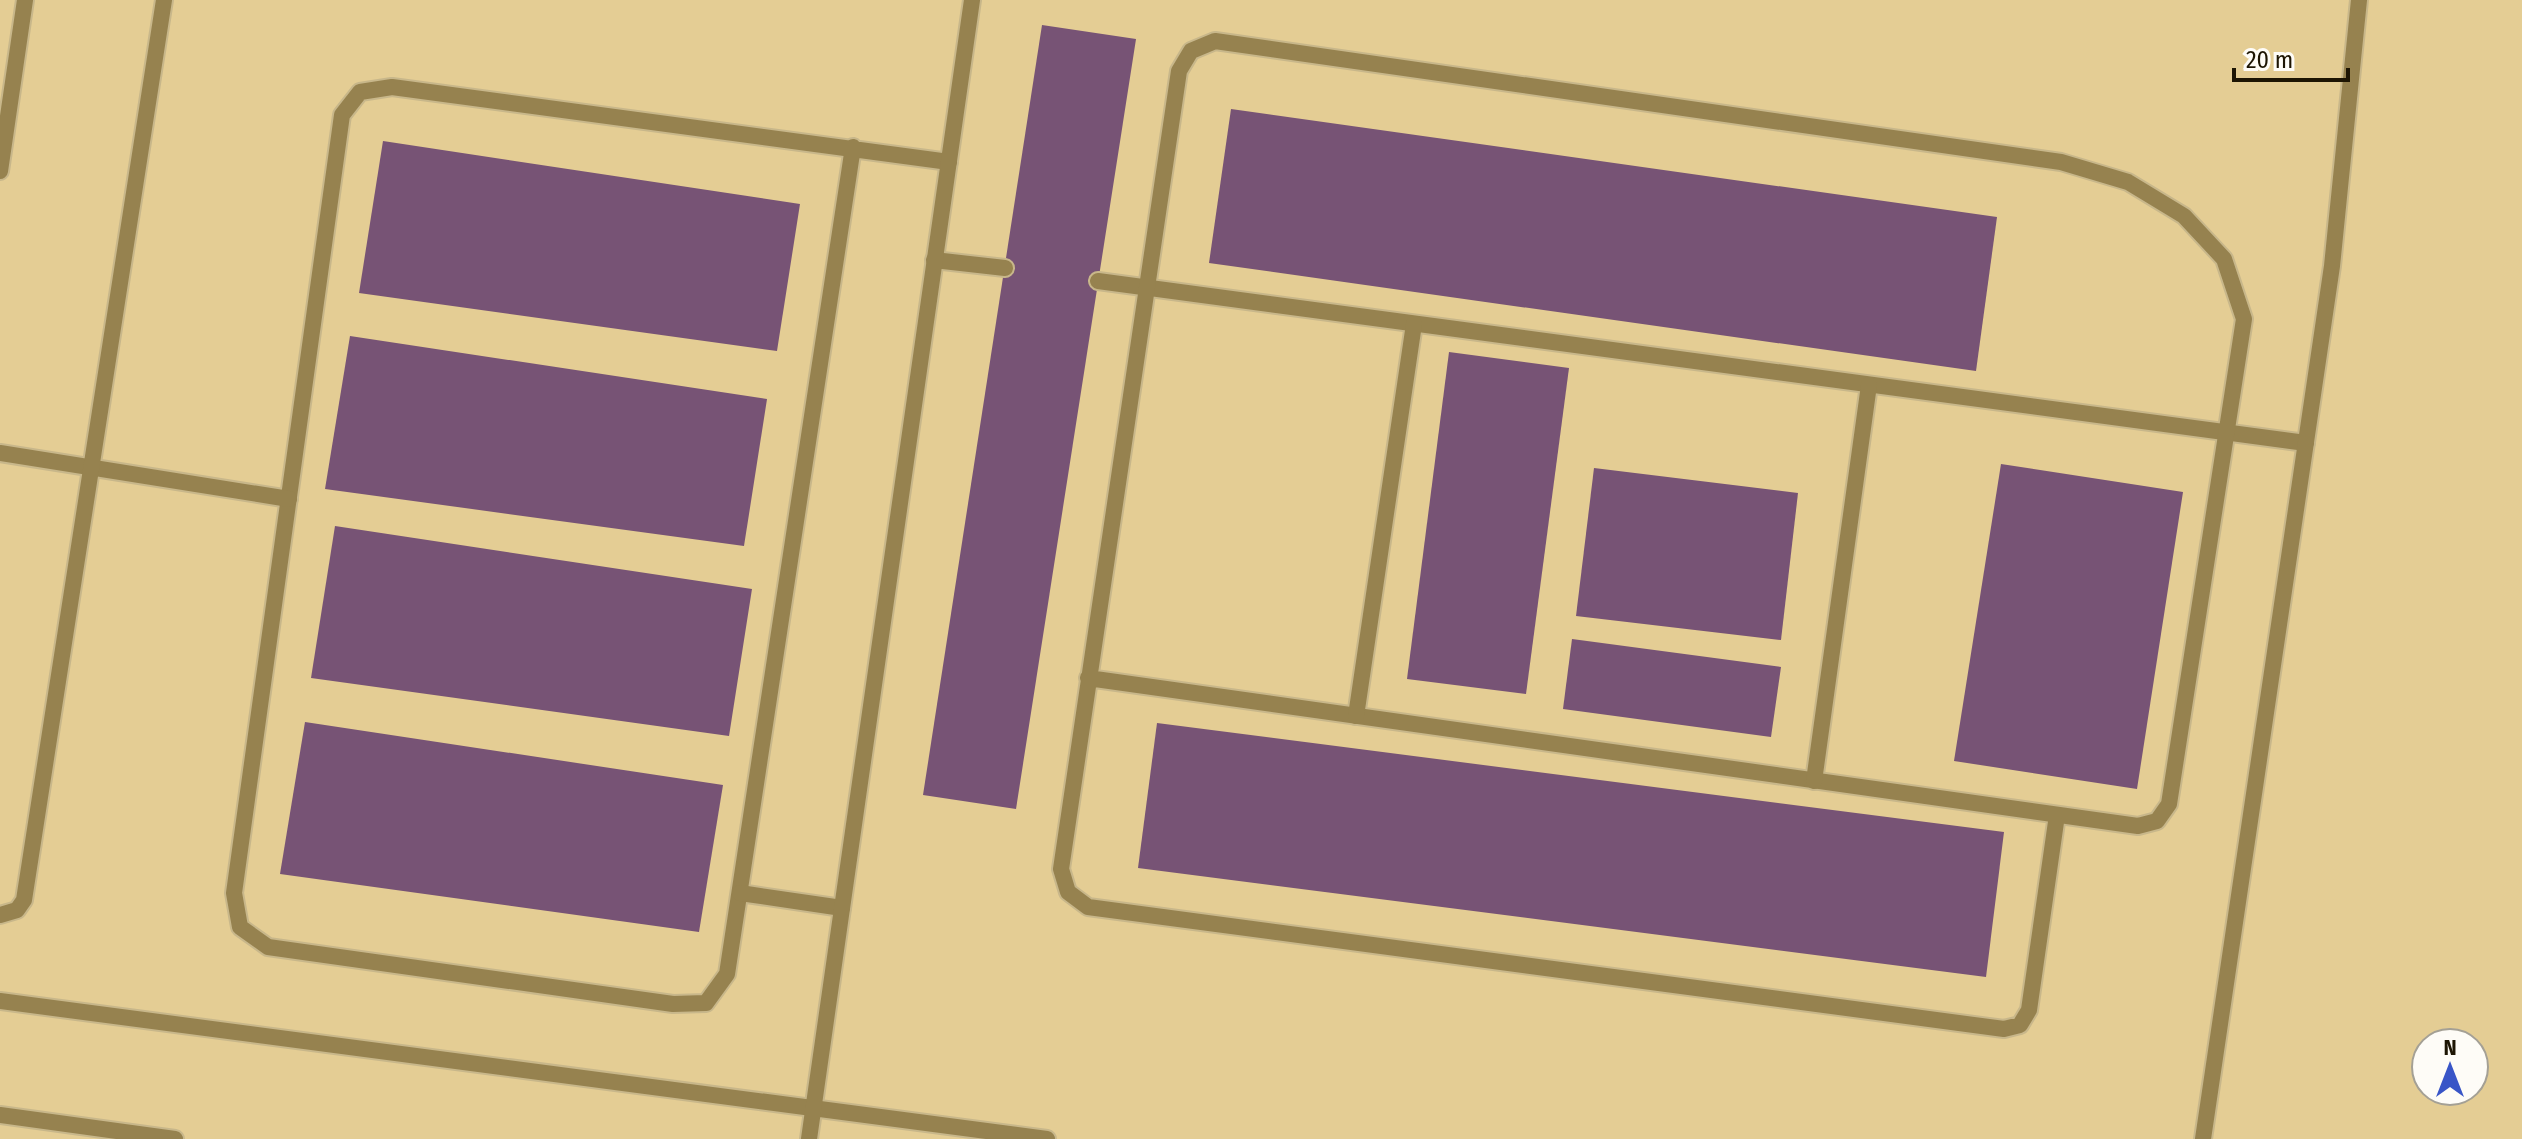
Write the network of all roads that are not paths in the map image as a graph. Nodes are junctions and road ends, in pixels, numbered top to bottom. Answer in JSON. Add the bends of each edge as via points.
{"nodes":[{"id":1,"x":25,"y":0,"type":"edge"},
{"id":2,"x":164,"y":0,"type":"edge"},
{"id":3,"x":972,"y":0,"type":"edge"},
{"id":4,"x":2359,"y":0,"type":"edge"},
{"id":5,"x":853,"y":147,"type":"junction"},
{"id":6,"x":949,"y":162,"type":"junction"},
{"id":7,"x":0,"y":171,"type":"edge"},
{"id":8,"x":934,"y":260,"type":"junction"},
{"id":9,"x":1005,"y":268,"type":"dead end"},
{"id":10,"x":1098,"y":281,"type":"dead end"},
{"id":11,"x":1146,"y":288,"type":"junction"},
{"id":12,"x":1414,"y":324,"type":"junction"},
{"id":13,"x":1869,"y":385,"type":"junction"},
{"id":14,"x":2228,"y":433,"type":"junction"},
{"id":15,"x":2306,"y":443,"type":"junction"},
{"id":16,"x":0,"y":453,"type":"edge"},
{"id":17,"x":93,"y":468,"type":"junction"},
{"id":18,"x":289,"y":499,"type":"junction"},
{"id":19,"x":1088,"y":678,"type":"junction"},
{"id":20,"x":1356,"y":716,"type":"junction"},
{"id":21,"x":1814,"y":781,"type":"junction"},
{"id":22,"x":2057,"y":815,"type":"junction"},
{"id":23,"x":740,"y":893,"type":"junction"},
{"id":24,"x":842,"y":908,"type":"junction"},
{"id":25,"x":0,"y":915,"type":"edge"},
{"id":26,"x":0,"y":1001,"type":"edge"},
{"id":27,"x":814,"y":1106,"type":"junction"},
{"id":28,"x":0,"y":1115,"type":"edge"},
{"id":29,"x":175,"y":1139,"type":"edge"},
{"id":30,"x":809,"y":1139,"type":"edge"},
{"id":31,"x":1047,"y":1139,"type":"edge"},
{"id":32,"x":2203,"y":1139,"type":"edge"}],
"edges":[{"from":1,"to":7,"type":"lane"},
{"from":2,"to":17,"type":"lane"},
{"from":3,"to":6,"type":"lane"},
{"from":4,"to":15,"type":"lane","via":[[2332,266]]},
{"from":5,"to":6,"type":"lane"},
{"from":5,"to":18,"type":"lane","via":[[392,87],[360,92],[342,115]]},
{"from":5,"to":23,"type":"lane"},
{"from":6,"to":8,"type":"lane"},
{"from":8,"to":9,"type":"lane"},
{"from":8,"to":24,"type":"lane"},
{"from":10,"to":11,"type":"lane"},
{"from":11,"to":12,"type":"lane"},
{"from":11,"to":14,"type":"lane","via":[[1179,71],[1191,51],[1215,41],[2061,162],[2128,182],[2184,216],[2224,259],[2244,319]]},
{"from":11,"to":19,"type":"lane"},
{"from":12,"to":13,"type":"lane"},
{"from":12,"to":20,"type":"lane"},
{"from":13,"to":14,"type":"lane"},
{"from":13,"to":21,"type":"lane"},
{"from":14,"to":15,"type":"lane"},
{"from":14,"to":22,"type":"lane","via":[[2169,804],[2157,821],[2138,826]]},
{"from":15,"to":32,"type":"lane"},
{"from":16,"to":17,"type":"lane"},
{"from":17,"to":18,"type":"lane"},
{"from":17,"to":25,"type":"lane","via":[[24,900],[17,910]]},
{"from":18,"to":23,"type":"lane","via":[[234,893],[240,927],[268,947],[673,1004],[706,1003],[727,974]]},
{"from":19,"to":20,"type":"lane"},
{"from":19,"to":22,"type":"lane","via":[[1061,869],[1068,892],[1088,907],[2004,1029],[2020,1025],[2029,1010]]},
{"from":20,"to":21,"type":"lane"},
{"from":21,"to":22,"type":"lane"},
{"from":23,"to":24,"type":"lane"},
{"from":24,"to":27,"type":"lane"},
{"from":26,"to":27,"type":"lane"},
{"from":27,"to":30,"type":"lane"},
{"from":27,"to":31,"type":"lane"},
{"from":28,"to":29,"type":"lane"}]}
